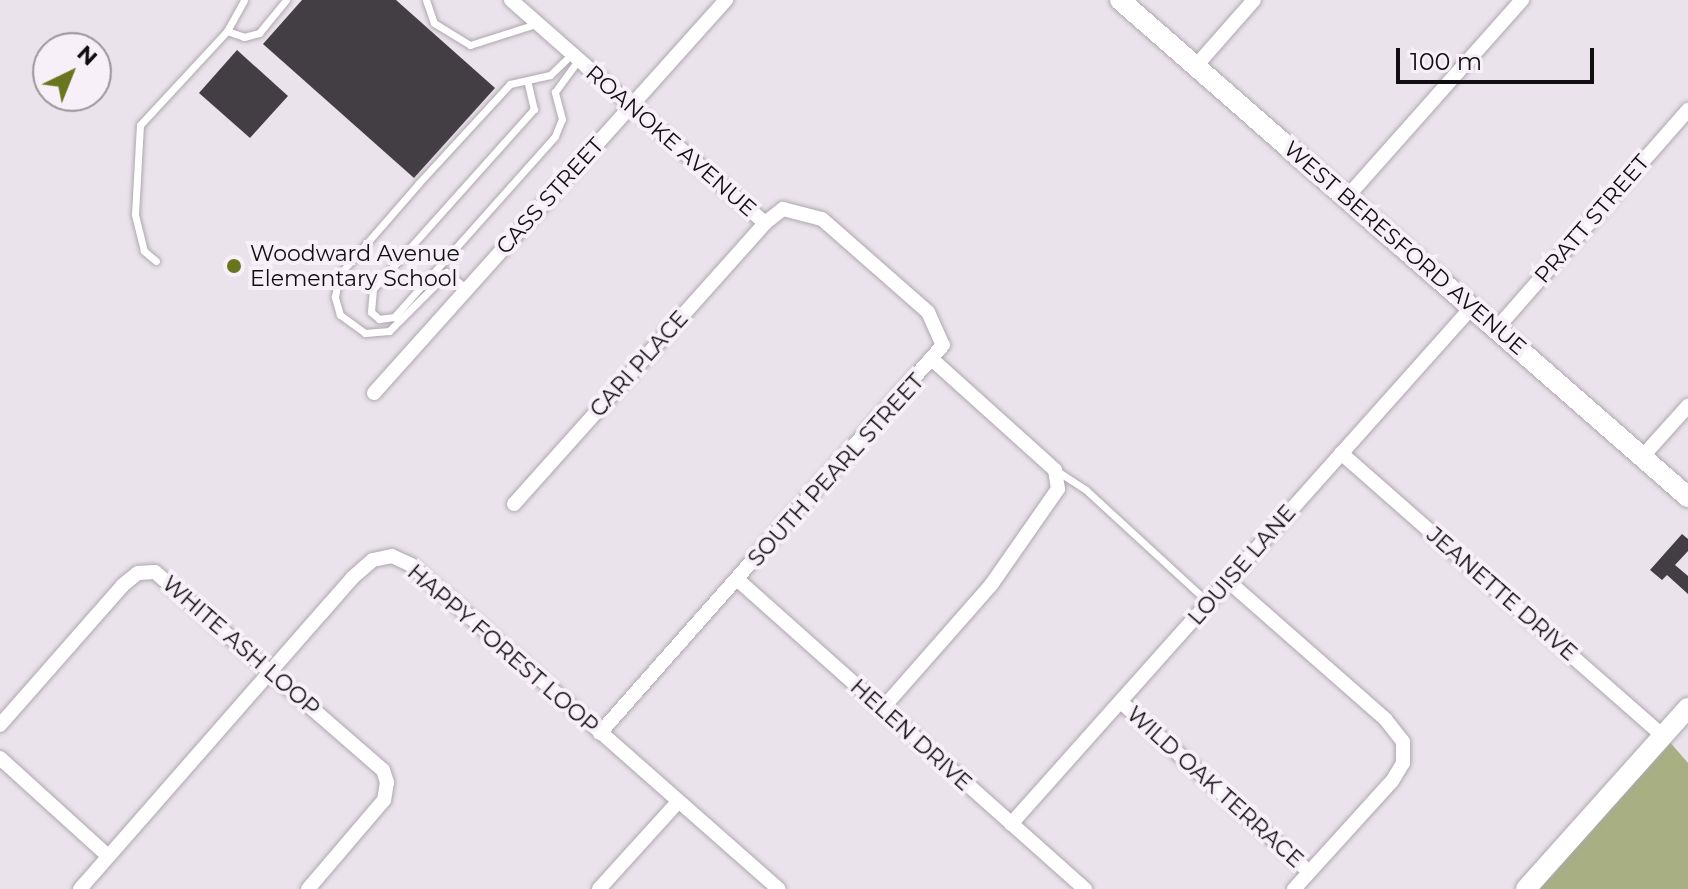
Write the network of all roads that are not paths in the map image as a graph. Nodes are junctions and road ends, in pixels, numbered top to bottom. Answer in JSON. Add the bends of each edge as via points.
{"nodes":[{"id":1,"x":244,"y":0,"type":"edge"},
{"id":2,"x":286,"y":0,"type":"edge"},
{"id":3,"x":426,"y":0,"type":"edge"},
{"id":4,"x":511,"y":0,"type":"edge"},
{"id":5,"x":726,"y":0,"type":"edge"},
{"id":6,"x":1120,"y":0,"type":"edge"},
{"id":7,"x":1254,"y":0,"type":"edge"},
{"id":8,"x":1522,"y":0,"type":"edge"},
{"id":9,"x":538,"y":23,"type":"junction"},
{"id":10,"x":227,"y":31,"type":"junction"},
{"id":11,"x":576,"y":56,"type":"junction"},
{"id":12,"x":1195,"y":67,"type":"junction"},
{"id":13,"x":528,"y":84,"type":"junction"},
{"id":14,"x":632,"y":106,"type":"junction"},
{"id":15,"x":1688,"y":110,"type":"edge"},
{"id":16,"x":1347,"y":197,"type":"junction"},
{"id":17,"x":765,"y":223,"type":"junction"},
{"id":18,"x":156,"y":261,"type":"dead end"},
{"id":19,"x":444,"y":270,"type":"junction"},
{"id":20,"x":466,"y":288,"type":"junction"},
{"id":21,"x":1472,"y":307,"type":"junction"},
{"id":22,"x":1497,"y":328,"type":"junction"},
{"id":23,"x":933,"y":360,"type":"junction"},
{"id":24,"x":374,"y":393,"type":"dead end"},
{"id":25,"x":1688,"y":406,"type":"edge"},
{"id":26,"x":1341,"y":453,"type":"junction"},
{"id":27,"x":1642,"y":457,"type":"junction"},
{"id":28,"x":1055,"y":470,"type":"junction"},
{"id":29,"x":1688,"y":497,"type":"edge"},
{"id":30,"x":514,"y":504,"type":"dead end"},
{"id":31,"x":738,"y":580,"type":"junction"},
{"id":32,"x":1228,"y":581,"type":"junction"},
{"id":33,"x":1209,"y":603,"type":"junction"},
{"id":34,"x":272,"y":673,"type":"junction"},
{"id":35,"x":1121,"y":702,"type":"junction"},
{"id":36,"x":1688,"y":708,"type":"edge"},
{"id":37,"x":882,"y":709,"type":"junction"},
{"id":38,"x":0,"y":725,"type":"edge"},
{"id":39,"x":600,"y":733,"type":"junction"},
{"id":40,"x":1663,"y":736,"type":"junction"},
{"id":41,"x":0,"y":758,"type":"edge"},
{"id":42,"x":677,"y":803,"type":"junction"},
{"id":43,"x":1011,"y":824,"type":"junction"},
{"id":44,"x":108,"y":856,"type":"junction"},
{"id":45,"x":1309,"y":872,"type":"junction"},
{"id":46,"x":80,"y":889,"type":"edge"},
{"id":47,"x":308,"y":889,"type":"edge"},
{"id":48,"x":599,"y":889,"type":"edge"},
{"id":49,"x":778,"y":889,"type":"edge"},
{"id":50,"x":1085,"y":889,"type":"edge"},
{"id":51,"x":1294,"y":889,"type":"edge"},
{"id":52,"x":1526,"y":889,"type":"edge"}],
"edges":[{"from":1,"to":10,"type":"lane"},
{"from":2,"to":10,"type":"lane","via":[[259,33],[244,37]]},
{"from":3,"to":9,"type":"lane","via":[[434,23],[470,45]]},
{"from":4,"to":9,"type":"street","name":"ROANOKE AVENUE"},
{"from":5,"to":14,"type":"street","name":"CASS STREET"},
{"from":6,"to":12,"type":"street","name":"WEST BERESFORD AVENUE"},
{"from":7,"to":12,"type":"street"},
{"from":8,"to":16,"type":"street"},
{"from":9,"to":11,"type":"street","name":"ROANOKE AVENUE"},
{"from":10,"to":18,"type":"lane","via":[[140,125],[135,214],[144,251]]},
{"from":11,"to":13,"type":"lane"},
{"from":11,"to":14,"type":"street","name":"ROANOKE AVENUE"},
{"from":11,"to":19,"type":"lane","via":[[555,92],[562,119],[555,136]]},
{"from":12,"to":16,"type":"street","name":"WEST BERESFORD AVENUE"},
{"from":13,"to":19,"type":"lane","via":[[534,109],[373,289],[371,312],[379,319],[394,317]]},
{"from":13,"to":19,"type":"lane","via":[[510,84],[495,98],[339,275],[335,297],[340,315],[365,333],[389,331]]},
{"from":14,"to":17,"type":"street","name":"ROANOKE AVENUE"},
{"from":14,"to":20,"type":"street","name":"CASS STREET"},
{"from":15,"to":22,"type":"street","name":"PRATT STREET"},
{"from":16,"to":21,"type":"street","name":"WEST BERESFORD AVENUE"},
{"from":17,"to":23,"type":"street","name":"ROANOKE AVENUE","via":[[783,209],[822,219],[928,312],[943,345]]},
{"from":17,"to":30,"type":"street","name":"CARI PLACE"},
{"from":19,"to":20,"type":"lane"},
{"from":20,"to":24,"type":"street","name":"CASS STREET"},
{"from":21,"to":22,"type":"street","name":"WEST BERESFORD AVENUE"},
{"from":21,"to":26,"type":"street","name":"LOUISE LANE"},
{"from":22,"to":27,"type":"street","name":"WEST BERESFORD AVENUE"},
{"from":23,"to":28,"type":"street"},
{"from":23,"to":31,"type":"street","name":"SOUTH PEARL STREET"},
{"from":25,"to":27,"type":"street"},
{"from":26,"to":32,"type":"street","name":"LOUISE LANE"},
{"from":26,"to":40,"type":"street","name":"JEANETTE DRIVE"},
{"from":27,"to":29,"type":"street","name":"WEST BERESFORD AVENUE"},
{"from":28,"to":33,"type":"lane","via":[[1086,490]]},
{"from":28,"to":37,"type":"street","via":[[1058,489],[1046,513]]},
{"from":31,"to":37,"type":"street","name":"HELEN DRIVE"},
{"from":31,"to":39,"type":"street","name":"SOUTH PEARL STREET"},
{"from":32,"to":33,"type":"street","name":"LOUISE LANE"},
{"from":32,"to":45,"type":"street","via":[[1386,720],[1403,742],[1403,763],[1392,781]]},
{"from":33,"to":35,"type":"street","name":"LOUISE LANE"},
{"from":34,"to":38,"type":"street","name":"WHITE ASH LOOP","via":[[172,584],[155,572],[138,573]]},
{"from":34,"to":39,"type":"street","name":"HAPPY FOREST LOOP","via":[[352,578],[373,560],[392,556],[411,565]]},
{"from":34,"to":44,"type":"street","name":"HAPPY FOREST LOOP"},
{"from":34,"to":47,"type":"street","name":"WHITE ASH LOOP","via":[[383,770],[387,782],[384,800]]},
{"from":35,"to":43,"type":"street","name":"LOUISE LANE"},
{"from":35,"to":45,"type":"street","name":"WILD OAK TERRACE"},
{"from":36,"to":40,"type":"street"},
{"from":37,"to":43,"type":"street","name":"HELEN DRIVE"},
{"from":39,"to":42,"type":"street","name":"HAPPY FOREST LOOP"},
{"from":40,"to":52,"type":"street"},
{"from":41,"to":44,"type":"street"},
{"from":42,"to":48,"type":"street"},
{"from":42,"to":49,"type":"street","name":"HAPPY FOREST LOOP"},
{"from":43,"to":50,"type":"street","name":"HELEN DRIVE"},
{"from":44,"to":46,"type":"street","name":"HAPPY FOREST LOOP"},
{"from":45,"to":51,"type":"street"}]}
